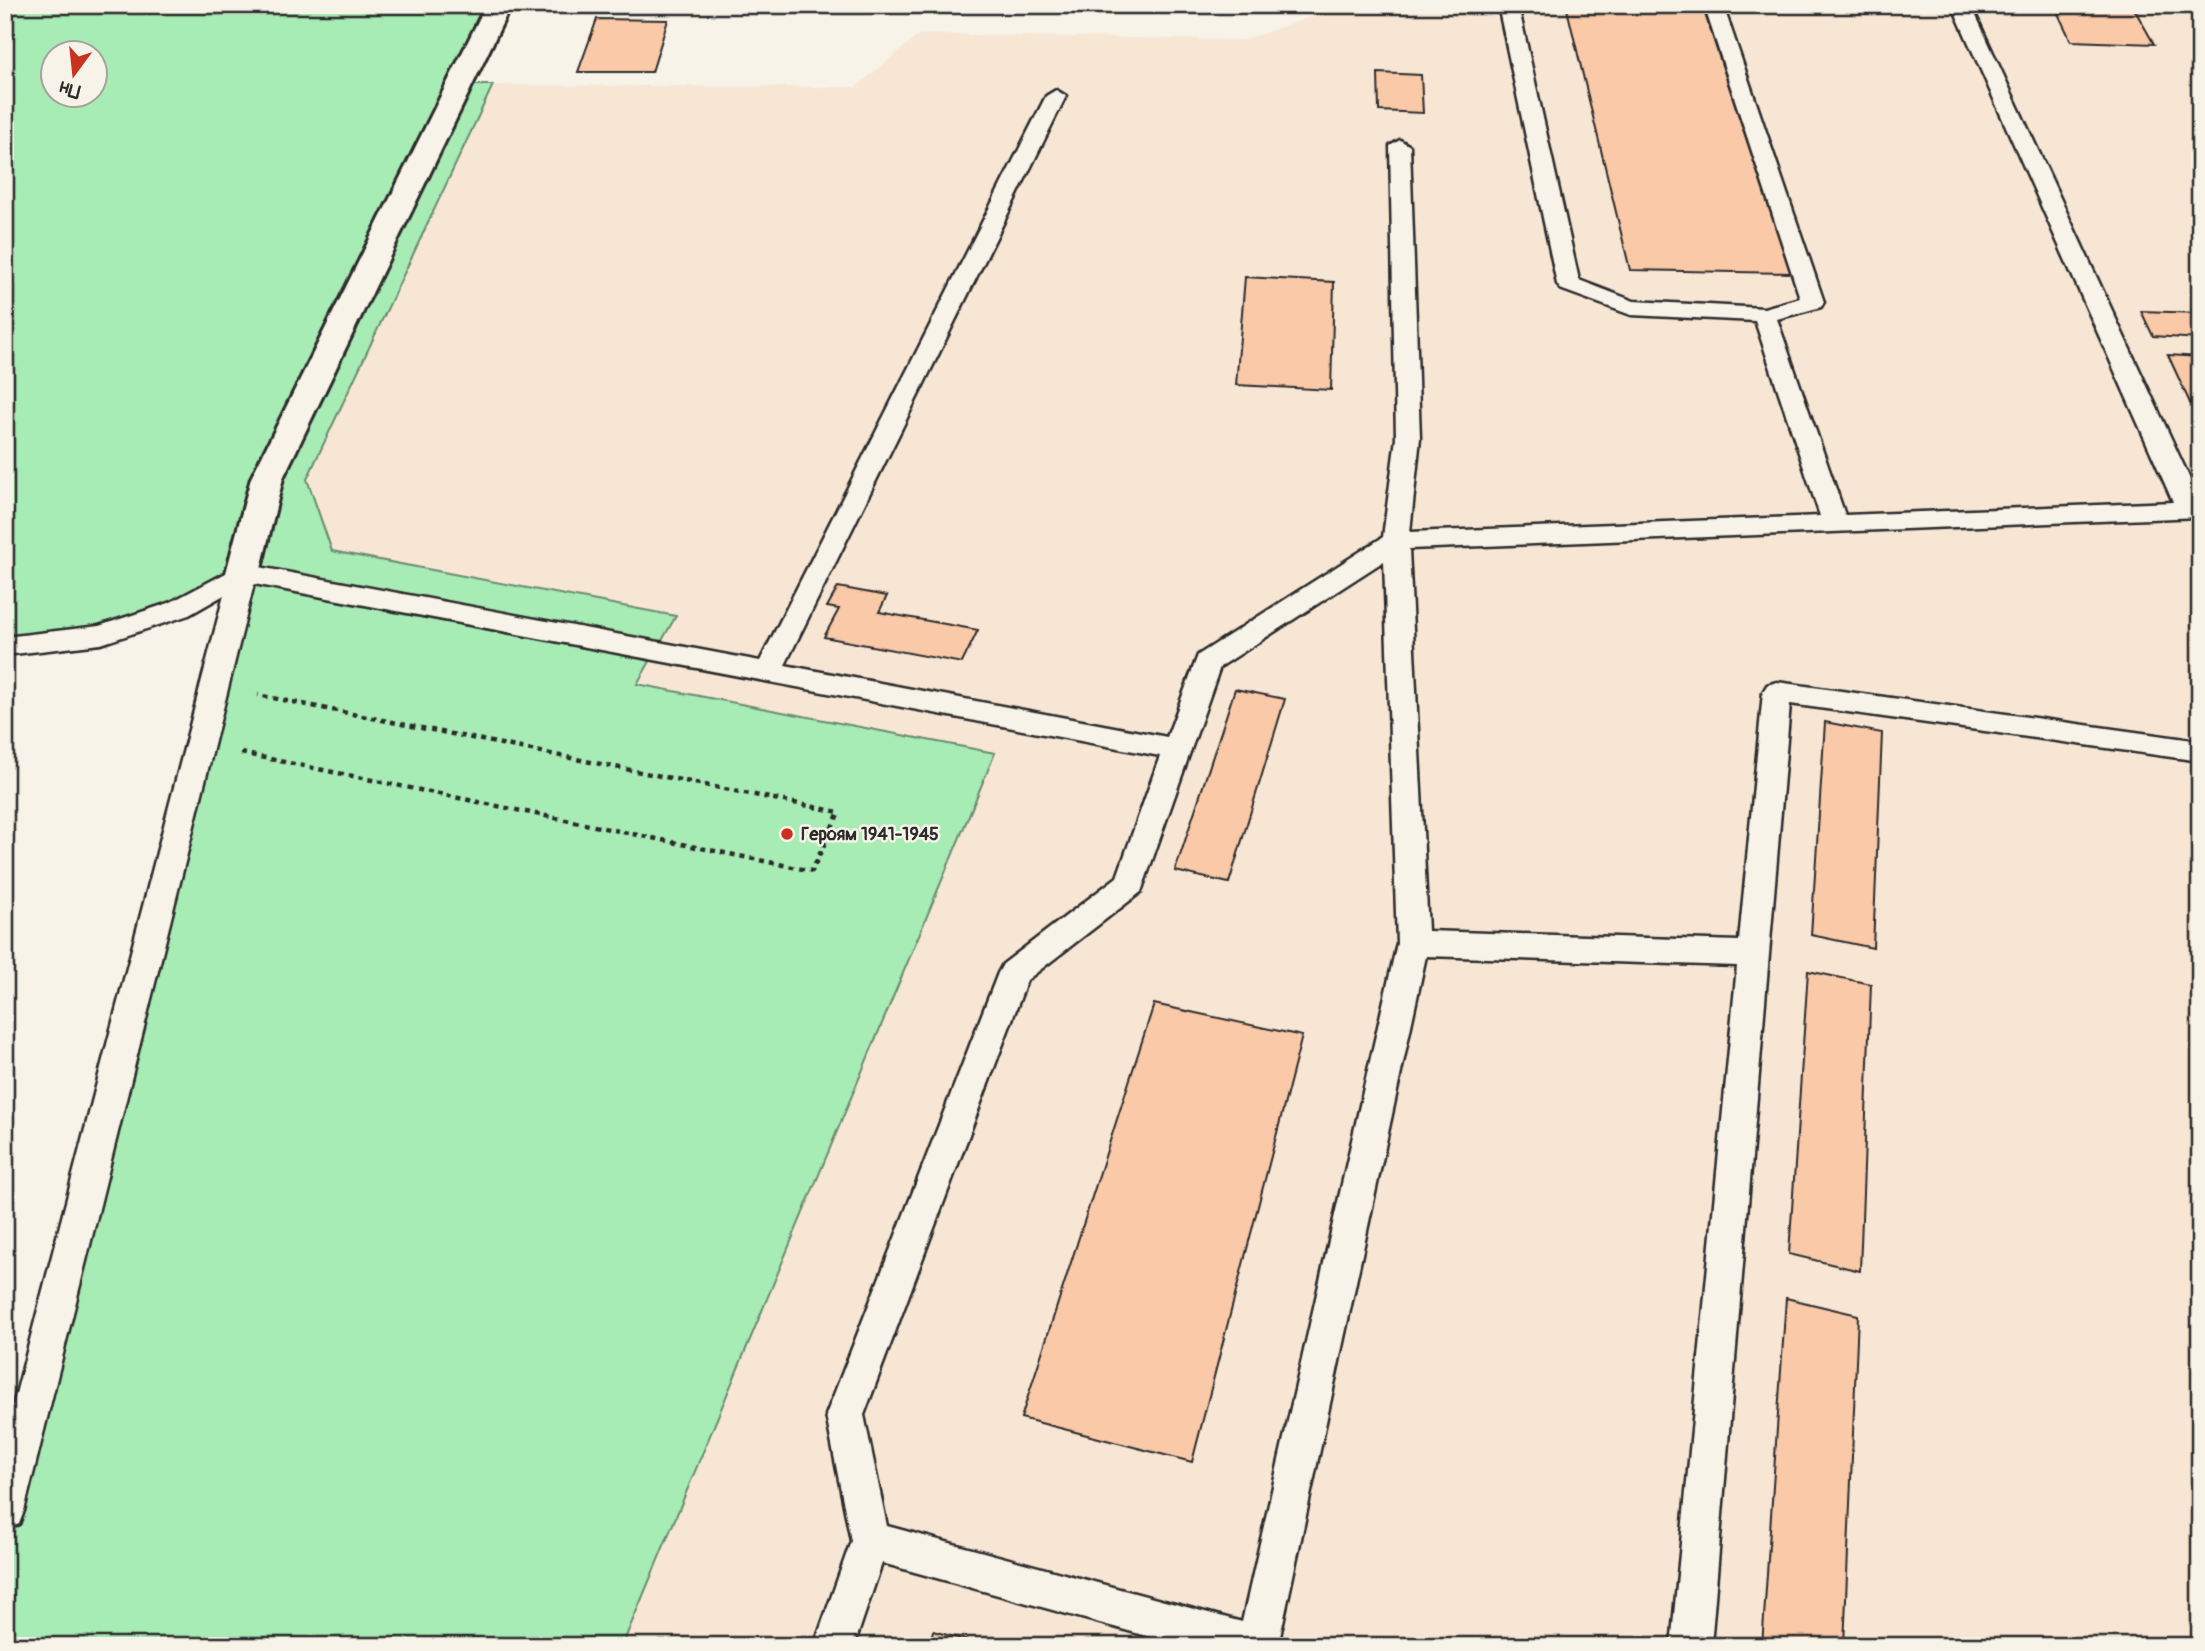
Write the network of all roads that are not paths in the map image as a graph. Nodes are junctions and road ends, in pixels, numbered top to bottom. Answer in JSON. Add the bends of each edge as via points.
{"nodes":[{"id":1,"x":499,"y":5,"type":"edge"},
{"id":2,"x":1507,"y":5,"type":"edge"},
{"id":3,"x":1713,"y":5,"type":"edge"},
{"id":4,"x":1961,"y":5,"type":"edge"},
{"id":5,"x":1056,"y":96,"type":"dead end"},
{"id":6,"x":1400,"y":146,"type":"dead end"},
{"id":7,"x":1764,"y":315,"type":"junction"},
{"id":8,"x":2194,"y":509,"type":"edge"},
{"id":9,"x":1835,"y":523,"type":"junction"},
{"id":10,"x":1396,"y":541,"type":"junction"},
{"id":11,"x":243,"y":573,"type":"junction"},
{"id":12,"x":5,"y":646,"type":"edge"},
{"id":13,"x":768,"y":672,"type":"junction"},
{"id":14,"x":1177,"y":750,"type":"junction"},
{"id":15,"x":2200,"y":751,"type":"edge"},
{"id":16,"x":1413,"y":943,"type":"junction"},
{"id":17,"x":1753,"y":954,"type":"junction"},
{"id":18,"x":5,"y":1511,"type":"edge"},
{"id":19,"x":870,"y":1541,"type":"junction"},
{"id":20,"x":1257,"y":1645,"type":"edge"},
{"id":21,"x":834,"y":1646,"type":"edge"},
{"id":22,"x":1691,"y":1646,"type":"edge"}],
"edges":[{"from":1,"to":11,"type":"street","via":[[267,478]]},
{"from":2,"to":7,"type":"lane","via":[[1568,284],[1631,308]]},
{"from":3,"to":7,"type":"lane","via":[[1813,302]]},
{"from":4,"to":8,"type":"lane"},
{"from":5,"to":13,"type":"lane"},
{"from":6,"to":10,"type":"lane","via":[[1408,438]]},
{"from":7,"to":9,"type":"lane"},
{"from":8,"to":9,"type":"lane"},
{"from":9,"to":10,"type":"lane"},
{"from":10,"to":14,"type":"lane","via":[[1208,662]]},
{"from":10,"to":16,"type":"lane"},
{"from":11,"to":12,"type":"lane","via":[[179,609],[101,635]]},
{"from":11,"to":13,"type":"lane"},
{"from":11,"to":18,"type":"lane"},
{"from":13,"to":14,"type":"lane"},
{"from":14,"to":19,"type":"lane","via":[[1130,884],[1014,973],[845,1415]]},
{"from":15,"to":17,"type":"lane","via":[[1777,692]]},
{"from":16,"to":17,"type":"lane"},
{"from":16,"to":20,"type":"lane"},
{"from":17,"to":22,"type":"lane"},
{"from":19,"to":20,"type":"lane"},
{"from":19,"to":21,"type":"lane"}]}
